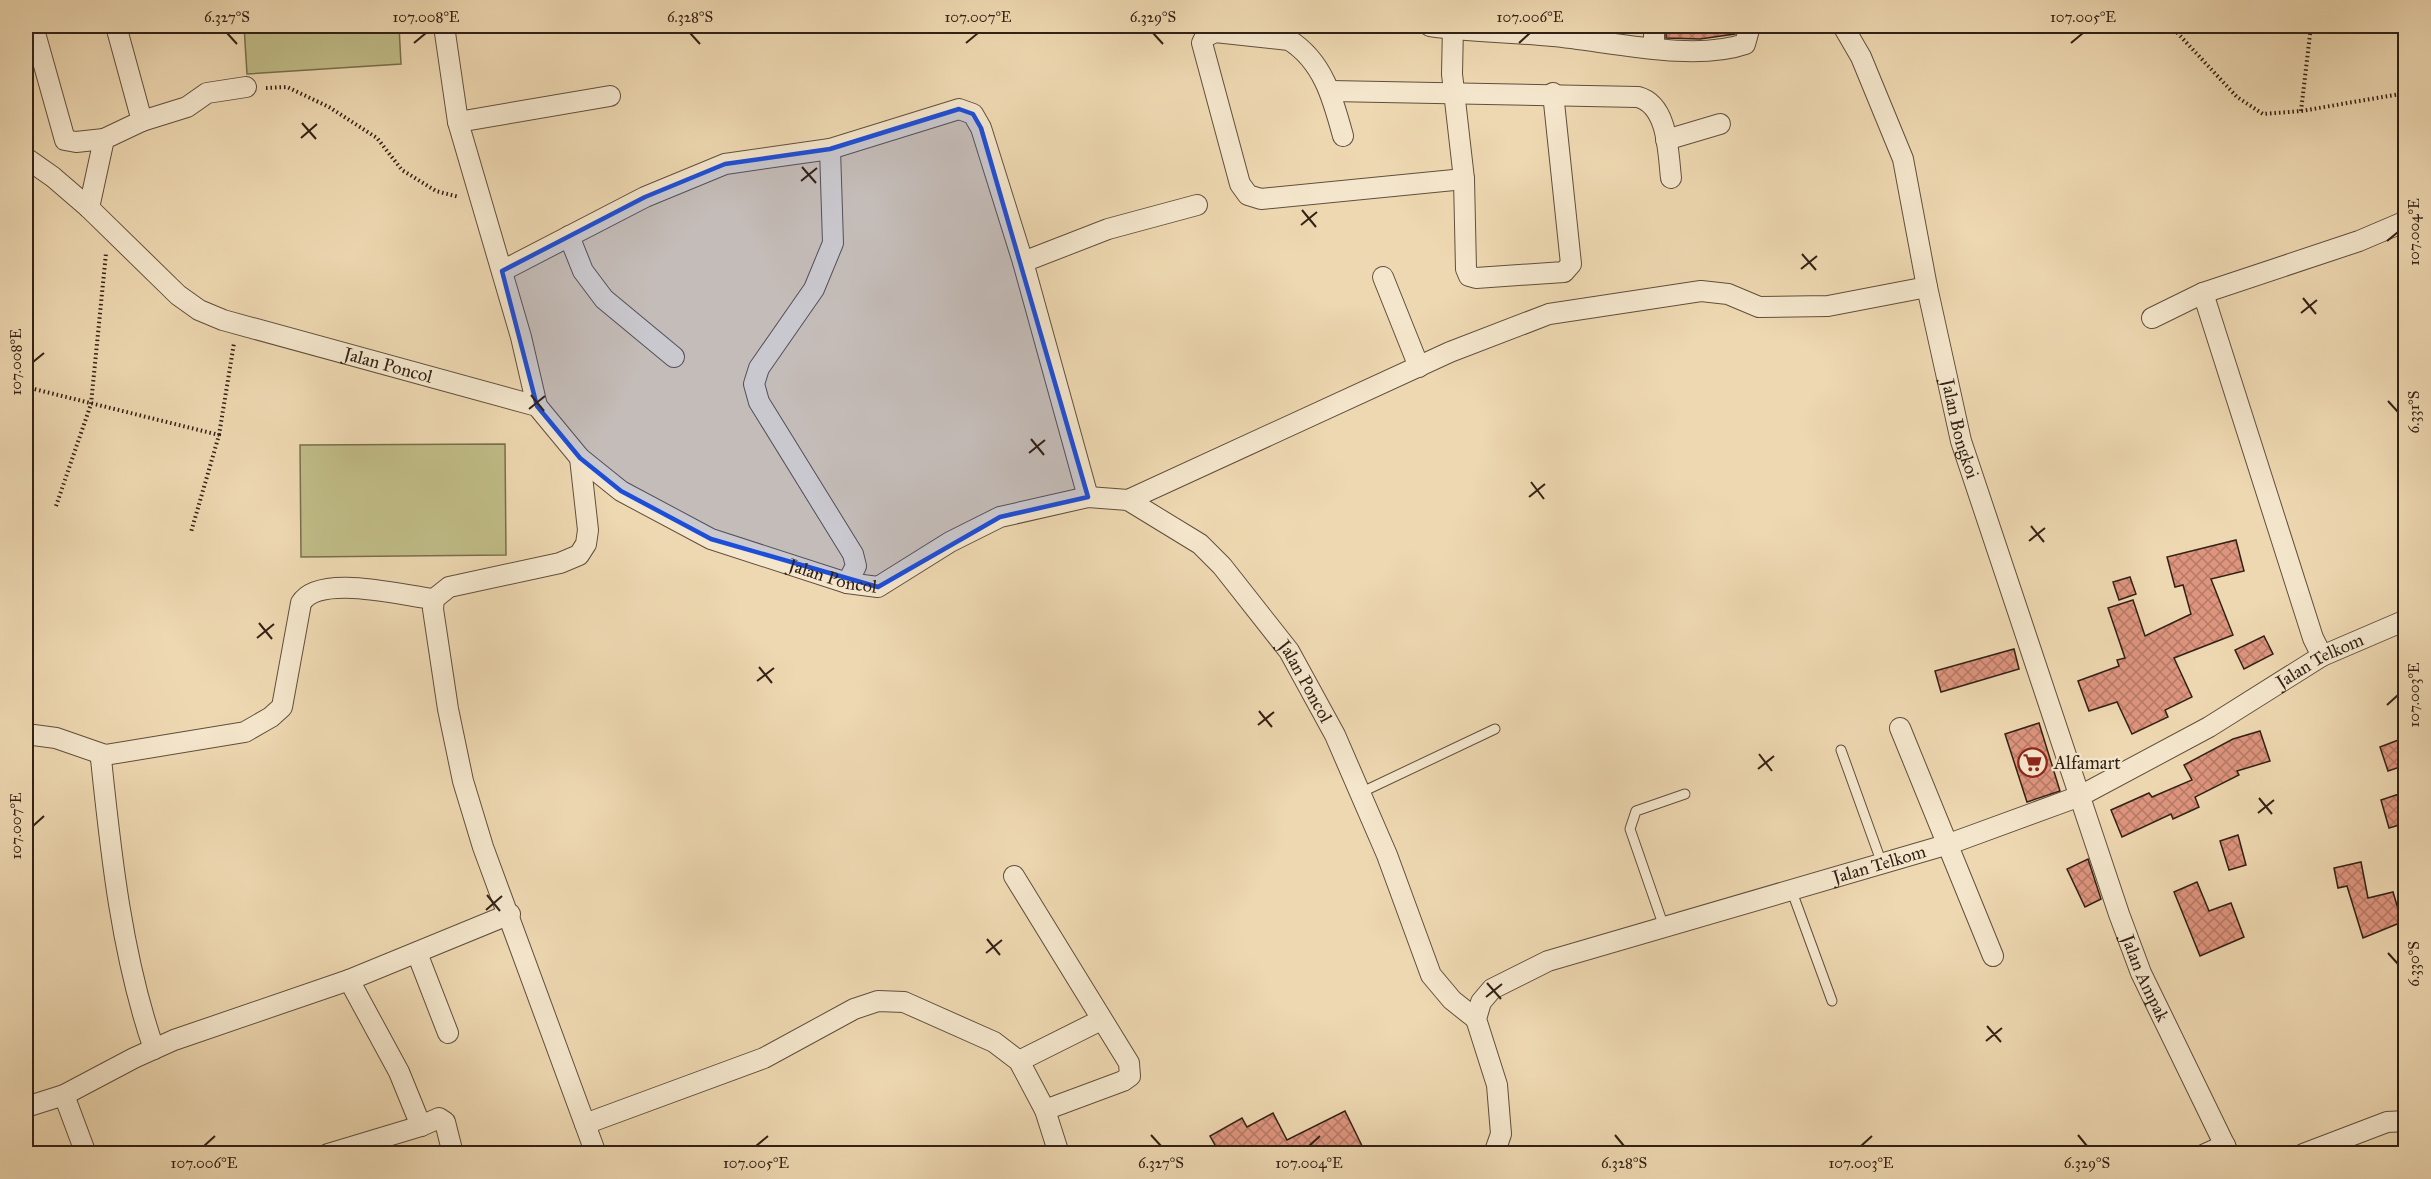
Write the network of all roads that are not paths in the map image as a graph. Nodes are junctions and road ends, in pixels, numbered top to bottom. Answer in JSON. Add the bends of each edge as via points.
{"nodes":[{"id":1,"x":33,"y":26,"type":"edge"},
{"id":2,"x":116,"y":26,"type":"edge"},
{"id":3,"x":444,"y":26,"type":"edge"},
{"id":4,"x":1430,"y":26,"type":"edge"},
{"id":5,"x":1654,"y":26,"type":"edge"},
{"id":6,"x":1750,"y":26,"type":"edge"},
{"id":7,"x":1845,"y":28,"type":"edge"},
{"id":8,"x":1554,"y":31,"type":"edge"},
{"id":9,"x":1453,"y":32,"type":"edge"},
{"id":10,"x":1654,"y":49,"type":"junction"},
{"id":11,"x":1453,"y":84,"type":"junction"},
{"id":12,"x":246,"y":87,"type":"road end"},
{"id":13,"x":1331,"y":91,"type":"junction"},
{"id":14,"x":1553,"y":93,"type":"junction"},
{"id":15,"x":610,"y":96,"type":"dead end"},
{"id":16,"x":142,"y":121,"type":"junction"},
{"id":17,"x":458,"y":122,"type":"junction"},
{"id":18,"x":1720,"y":124,"type":"dead end"},
{"id":19,"x":1343,"y":136,"type":"dead end"},
{"id":20,"x":104,"y":139,"type":"junction"},
{"id":21,"x":1666,"y":140,"type":"junction"},
{"id":22,"x":830,"y":148,"type":"junction"},
{"id":23,"x":26,"y":158,"type":"edge"},
{"id":24,"x":1671,"y":178,"type":"dead end"},
{"id":25,"x":1464,"y":179,"type":"junction"},
{"id":26,"x":1197,"y":205,"type":"dead end"},
{"id":27,"x":89,"y":208,"type":"junction"},
{"id":28,"x":2406,"y":221,"type":"edge"},
{"id":29,"x":569,"y":236,"type":"junction"},
{"id":30,"x":1023,"y":262,"type":"junction"},
{"id":31,"x":502,"y":271,"type":"junction"},
{"id":32,"x":1383,"y":277,"type":"dead end"},
{"id":33,"x":1927,"y":287,"type":"junction"},
{"id":34,"x":2203,"y":293,"type":"junction"},
{"id":35,"x":2152,"y":318,"type":"dead end"},
{"id":36,"x":674,"y":357,"type":"dead end"},
{"id":37,"x":1419,"y":367,"type":"junction"},
{"id":38,"x":537,"y":406,"type":"junction"},
{"id":39,"x":580,"y":458,"type":"junction"},
{"id":40,"x":1088,"y":497,"type":"junction"},
{"id":41,"x":1128,"y":500,"type":"junction"},
{"id":42,"x":847,"y":583,"type":"junction"},
{"id":43,"x":434,"y":599,"type":"junction"},
{"id":44,"x":2406,"y":620,"type":"edge"},
{"id":45,"x":2322,"y":656,"type":"junction"},
{"id":46,"x":1900,"y":728,"type":"dead end"},
{"id":47,"x":1495,"y":729,"type":"dead end"},
{"id":48,"x":26,"y":734,"type":"edge"},
{"id":49,"x":1841,"y":750,"type":"dead end"},
{"id":50,"x":105,"y":755,"type":"junction"},
{"id":51,"x":1360,"y":793,"type":"junction"},
{"id":52,"x":1685,"y":794,"type":"dead end"},
{"id":53,"x":2080,"y":796,"type":"junction"},
{"id":54,"x":1949,"y":844,"type":"junction"},
{"id":55,"x":1881,"y":861,"type":"junction"},
{"id":56,"x":1014,"y":876,"type":"dead end"},
{"id":57,"x":1791,"y":889,"type":"junction"},
{"id":58,"x":510,"y":914,"type":"junction"},
{"id":59,"x":1664,"y":927,"type":"junction"},
{"id":60,"x":417,"y":953,"type":"junction"},
{"id":61,"x":1993,"y":956,"type":"dead end"},
{"id":62,"x":349,"y":980,"type":"junction"},
{"id":63,"x":1832,"y":1001,"type":"dead end"},
{"id":64,"x":1476,"y":1018,"type":"junction"},
{"id":65,"x":1101,"y":1020,"type":"junction"},
{"id":66,"x":448,"y":1033,"type":"dead end"},
{"id":67,"x":154,"y":1049,"type":"junction"},
{"id":68,"x":1019,"y":1061,"type":"junction"},
{"id":69,"x":64,"y":1095,"type":"junction"},
{"id":70,"x":26,"y":1107,"type":"edge"},
{"id":71,"x":1045,"y":1110,"type":"junction"},
{"id":72,"x":2406,"y":1121,"type":"edge"},
{"id":73,"x":585,"y":1124,"type":"junction"},
{"id":74,"x":421,"y":1126,"type":"junction"},
{"id":75,"x":2227,"y":1149,"type":"edge"},
{"id":76,"x":86,"y":1154,"type":"edge"},
{"id":77,"x":328,"y":1154,"type":"edge"},
{"id":78,"x":453,"y":1154,"type":"edge"},
{"id":79,"x":596,"y":1154,"type":"edge"},
{"id":80,"x":1059,"y":1154,"type":"edge"},
{"id":81,"x":1494,"y":1154,"type":"edge"},
{"id":82,"x":2205,"y":1154,"type":"edge"},
{"id":83,"x":2303,"y":1154,"type":"edge"}],
"edges":[{"from":1,"to":20,"type":"street","via":[[65,140]]},
{"from":2,"to":16,"type":"street"},
{"from":3,"to":17,"type":"street"},
{"from":4,"to":9,"type":"street"},
{"from":5,"to":10,"type":"street"},
{"from":6,"to":10,"type":"street","via":[[1745,44],[1730,49]]},
{"from":7,"to":33,"type":"street","name":"Jalan Bongkoi","via":[[1903,159]]},
{"from":8,"to":9,"type":"street"},
{"from":8,"to":10,"type":"street"},
{"from":9,"to":11,"type":"street"},
{"from":11,"to":13,"type":"street"},
{"from":11,"to":14,"type":"street"},
{"from":11,"to":25,"type":"street"},
{"from":12,"to":16,"type":"street","via":[[207,93],[187,107]]},
{"from":13,"to":19,"type":"street"},
{"from":13,"to":25,"type":"street","via":[[1309,55],[1289,40],[1215,32],[1202,43],[1240,184],[1248,195],[1261,199]]},
{"from":14,"to":21,"type":"street","via":[[1649,100],[1656,106]]},
{"from":14,"to":25,"type":"street","via":[[1571,264],[1567,270],[1469,276]]},
{"from":15,"to":17,"type":"street"},
{"from":16,"to":20,"type":"street"},
{"from":17,"to":31,"type":"street"},
{"from":18,"to":21,"type":"street"},
{"from":20,"to":27,"type":"street"},
{"from":21,"to":24,"type":"street"},
{"from":22,"to":29,"type":"street","via":[[725,164],[645,197]]},
{"from":22,"to":30,"type":"street","via":[[959,110],[973,114],[981,128]]},
{"from":22,"to":42,"type":"street","via":[[833,243],[818,281],[759,368],[754,384],[759,402],[853,554],[856,567]]},
{"from":23,"to":27,"type":"street","name":"Jalan Poncol"},
{"from":26,"to":30,"type":"street","via":[[1108,229]]},
{"from":27,"to":38,"type":"street","name":"Jalan Poncol","via":[[178,295],[199,310]]},
{"from":28,"to":34,"type":"street","via":[[2359,241]]},
{"from":29,"to":31,"type":"street"},
{"from":29,"to":36,"type":"street","via":[[583,271],[603,299]]},
{"from":30,"to":40,"type":"street"},
{"from":31,"to":38,"type":"street"},
{"from":32,"to":37,"type":"street"},
{"from":33,"to":37,"type":"street","via":[[1828,306],[1760,307],[1728,294],[1701,291],[1549,314]]},
{"from":33,"to":53,"type":"street","name":"Jalan Bongkoi","via":[[1961,441]]},
{"from":34,"to":35,"type":"street"},
{"from":34,"to":45,"type":"street"},
{"from":37,"to":41,"type":"street"},
{"from":38,"to":39,"type":"street","name":"Jalan Poncol"},
{"from":39,"to":42,"type":"street","name":"Jalan Poncol","via":[[621,491],[711,539]]},
{"from":39,"to":43,"type":"street","via":[[588,530],[579,555],[560,563],[449,587]]},
{"from":40,"to":41,"type":"street","name":"Jalan Poncol"},
{"from":40,"to":42,"type":"street","name":"Jalan Poncol","via":[[1000,517],[950,542],[878,587]]},
{"from":41,"to":51,"type":"street","name":"Jalan Poncol","via":[[1200,544],[1222,566],[1289,651],[1335,735]]},
{"from":43,"to":50,"type":"street","via":[[389,590],[315,590],[301,603],[282,707],[271,717],[244,732]]},
{"from":43,"to":58,"type":"street","via":[[448,709],[463,782]]},
{"from":44,"to":45,"type":"street","name":"Jalan Telkom"},
{"from":45,"to":53,"type":"street","name":"Jalan Telkom","via":[[2209,727]]},
{"from":46,"to":54,"type":"street"},
{"from":47,"to":51,"type":"lane"},
{"from":48,"to":50,"type":"street","via":[[56,738]]},
{"from":49,"to":55,"type":"lane"},
{"from":50,"to":67,"type":"street","via":[[101,759],[107,816],[121,907],[132,972]]},
{"from":51,"to":64,"type":"street","name":"Jalan Poncol","via":[[1431,975]]},
{"from":52,"to":59,"type":"lane","via":[[1636,811],[1630,829]]},
{"from":53,"to":54,"type":"street","name":"Jalan Telkom"},
{"from":53,"to":75,"type":"street","name":"Jalan Ampak","via":[[2140,972]]},
{"from":54,"to":55,"type":"street","name":"Jalan Telkom"},
{"from":54,"to":61,"type":"street"},
{"from":55,"to":57,"type":"street","name":"Jalan Telkom"},
{"from":56,"to":65,"type":"street"},
{"from":57,"to":59,"type":"street","name":"Jalan Telkom"},
{"from":57,"to":63,"type":"lane"},
{"from":58,"to":60,"type":"street"},
{"from":58,"to":73,"type":"street"},
{"from":59,"to":64,"type":"street","name":"Jalan Telkom","via":[[1528,970],[1492,989],[1481,1002]]},
{"from":60,"to":62,"type":"street"},
{"from":60,"to":66,"type":"street"},
{"from":62,"to":67,"type":"street"},
{"from":62,"to":74,"type":"street","via":[[399,1072]]},
{"from":64,"to":81,"type":"street","via":[[1497,1085],[1501,1134]]},
{"from":65,"to":68,"type":"street"},
{"from":65,"to":71,"type":"street","via":[[1129,1063],[1130,1076]]},
{"from":67,"to":69,"type":"street"},
{"from":68,"to":71,"type":"street"},
{"from":68,"to":73,"type":"street","via":[[994,1042],[904,1002],[878,1001],[855,1009],[764,1058]]},
{"from":69,"to":70,"type":"street"},
{"from":69,"to":76,"type":"street"},
{"from":71,"to":80,"type":"street"},
{"from":72,"to":83,"type":"street","via":[[2387,1122]]},
{"from":73,"to":79,"type":"street"},
{"from":74,"to":77,"type":"street"},
{"from":74,"to":78,"type":"street","via":[[442,1120]]},
{"from":75,"to":82,"type":"street"}]}
